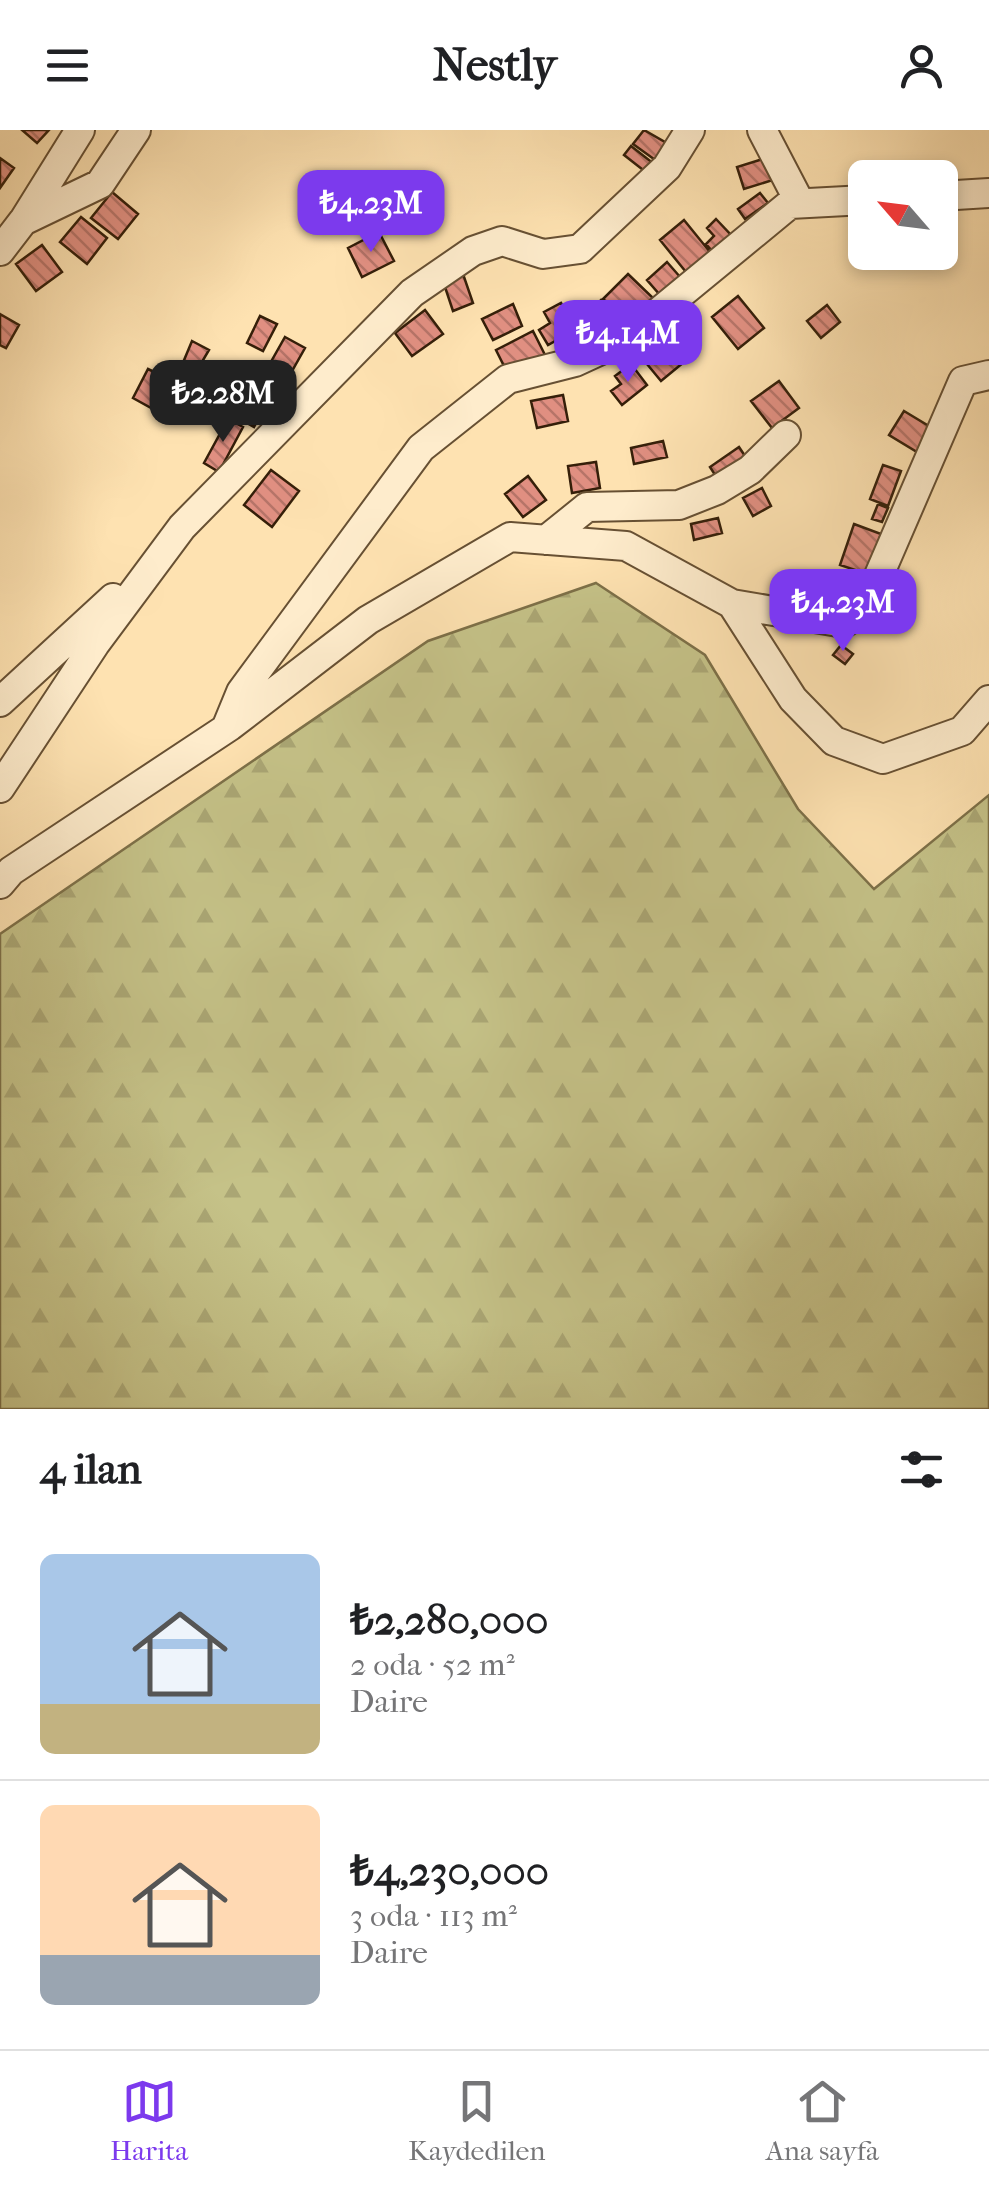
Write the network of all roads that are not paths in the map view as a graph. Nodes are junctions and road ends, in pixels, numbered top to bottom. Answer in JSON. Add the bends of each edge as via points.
{"nodes":[{"id":1,"x":80,"y":130,"type":"edge"},
{"id":2,"x":136,"y":130,"type":"edge"},
{"id":3,"x":690,"y":130,"type":"edge"},
{"id":4,"x":762,"y":130,"type":"edge"},
{"id":5,"x":989,"y":193,"type":"edge"},
{"id":6,"x":958,"y":195,"type":"edge"},
{"id":7,"x":848,"y":201,"type":"edge"},
{"id":8,"x":800,"y":203,"type":"junction"},
{"id":9,"x":23,"y":221,"type":"junction"},
{"id":10,"x":0,"y":251,"type":"edge"},
{"id":11,"x":989,"y":375,"type":"edge"},
{"id":12,"x":786,"y":436,"type":"dead end"},
{"id":13,"x":546,"y":540,"type":"junction"},
{"id":14,"x":166,"y":549,"type":"junction"},
{"id":15,"x":732,"y":604,"type":"junction"},
{"id":16,"x":989,"y":700,"type":"edge"},
{"id":17,"x":0,"y":702,"type":"edge"},
{"id":18,"x":225,"y":729,"type":"junction"},
{"id":19,"x":0,"y":788,"type":"edge"},
{"id":20,"x":0,"y":884,"type":"edge"}],
"edges":[{"from":1,"to":9,"type":"street"},
{"from":2,"to":9,"type":"street","via":[[100,184]]},
{"from":3,"to":14,"type":"street","via":[[666,167],[580,250],[543,254],[502,241],[473,252],[412,294]]},
{"from":4,"to":8,"type":"street"},
{"from":5,"to":6,"type":"street"},
{"from":7,"to":8,"type":"street"},
{"from":8,"to":18,"type":"street","via":[[790,204],[626,338],[575,362],[508,379],[421,448],[241,692]]},
{"from":9,"to":10,"type":"street"},
{"from":11,"to":15,"type":"street","via":[[963,381],[864,610],[844,623]]},
{"from":12,"to":13,"type":"street","via":[[717,490],[680,505],[588,507]]},
{"from":13,"to":15,"type":"street","via":[[626,546]]},
{"from":13,"to":18,"type":"street","via":[[510,537],[368,620]]},
{"from":14,"to":17,"type":"street"},
{"from":14,"to":19,"type":"street"},
{"from":15,"to":16,"type":"street","via":[[793,699],[834,741],[883,759],[962,731]]},
{"from":18,"to":20,"type":"street"}]}
